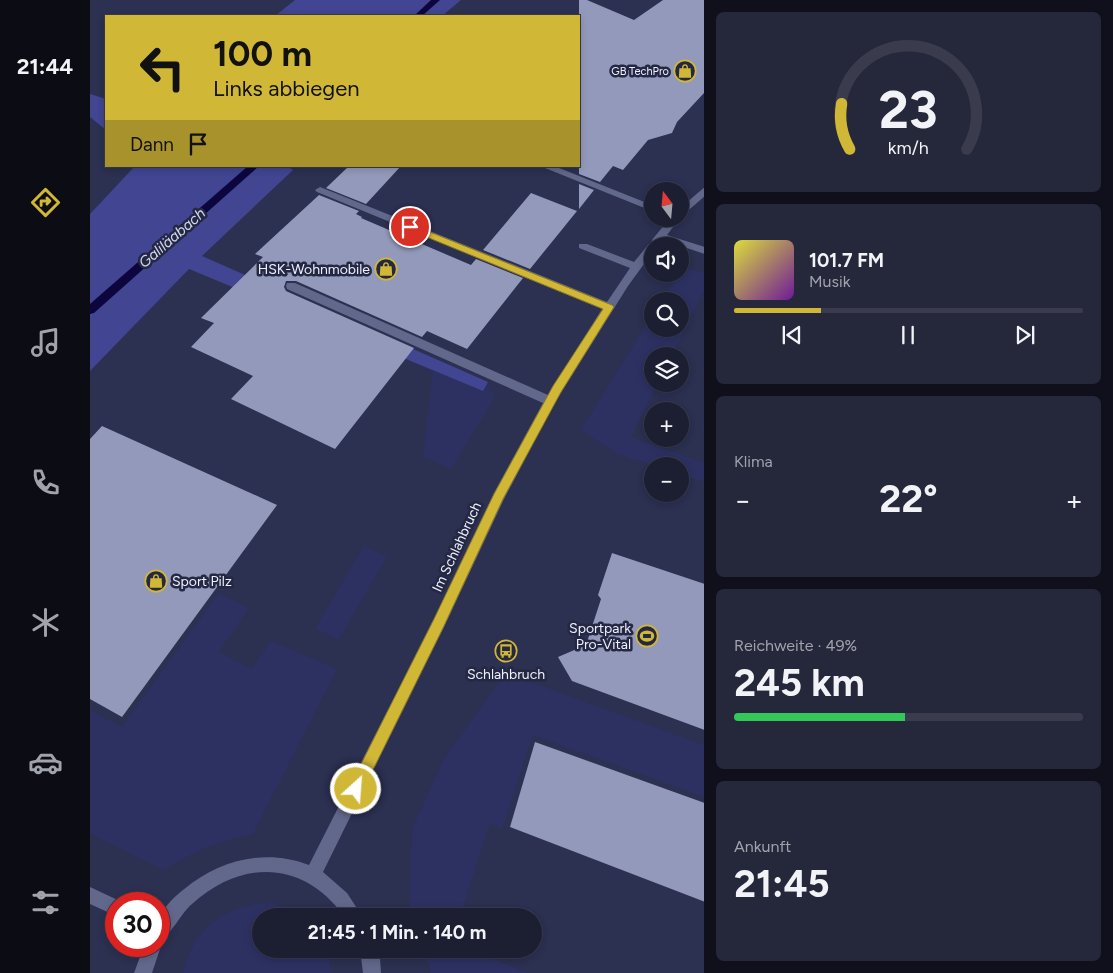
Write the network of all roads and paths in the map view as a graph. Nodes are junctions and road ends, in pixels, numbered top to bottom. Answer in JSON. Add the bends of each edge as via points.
{"nodes":[{"id":1,"x":548,"y":167,"type":"edge"},
{"id":2,"x":320,"y":190,"type":"dead end"},
{"id":3,"x":704,"y":190,"type":"edge"},
{"id":4,"x":689,"y":204,"type":"edge"},
{"id":5,"x":644,"y":205,"type":"edge"},
{"id":6,"x":583,"y":246,"type":"dead end"},
{"id":7,"x":689,"y":249,"type":"edge"},
{"id":8,"x":704,"y":251,"type":"edge"},
{"id":9,"x":644,"y":257,"type":"edge"},
{"id":10,"x":636,"y":268,"type":"junction"},
{"id":11,"x":291,"y":286,"type":"dead end"},
{"id":12,"x":609,"y":307,"type":"junction"},
{"id":13,"x":550,"y":401,"type":"junction"},
{"id":14,"x":313,"y":875,"type":"junction"},
{"id":15,"x":90,"y":896,"type":"edge"},
{"id":16,"x":105,"y":903,"type":"edge"},
{"id":17,"x":349,"y":908,"type":"edge"},
{"id":18,"x":170,"y":916,"type":"edge"},
{"id":19,"x":149,"y":957,"type":"edge"},
{"id":20,"x":371,"y":958,"type":"edge"},
{"id":21,"x":143,"y":973,"type":"edge"},
{"id":22,"x":372,"y":973,"type":"edge"}],
"edges":[{"from":1,"to":5,"type":"street"},
{"from":2,"to":12,"type":"street"},
{"from":3,"to":4,"type":"street"},
{"from":6,"to":10,"type":"street"},
{"from":7,"to":8,"type":"street"},
{"from":9,"to":10,"type":"street","name":"Im Schlahbruch"},
{"from":10,"to":12,"type":"street","name":"Im Schlahbruch"},
{"from":11,"to":13,"type":"street"},
{"from":12,"to":13,"type":"street","name":"Im Schlahbruch"},
{"from":13,"to":14,"type":"street","name":"Im Schlahbruch","via":[[498,497]]},
{"from":14,"to":17,"type":"street","via":[[340,895]]},
{"from":14,"to":18,"type":"street","via":[[281,864],[247,865],[214,876],[184,898]]},
{"from":15,"to":16,"type":"street"},
{"from":19,"to":21,"type":"street"},
{"from":20,"to":22,"type":"street"}]}
